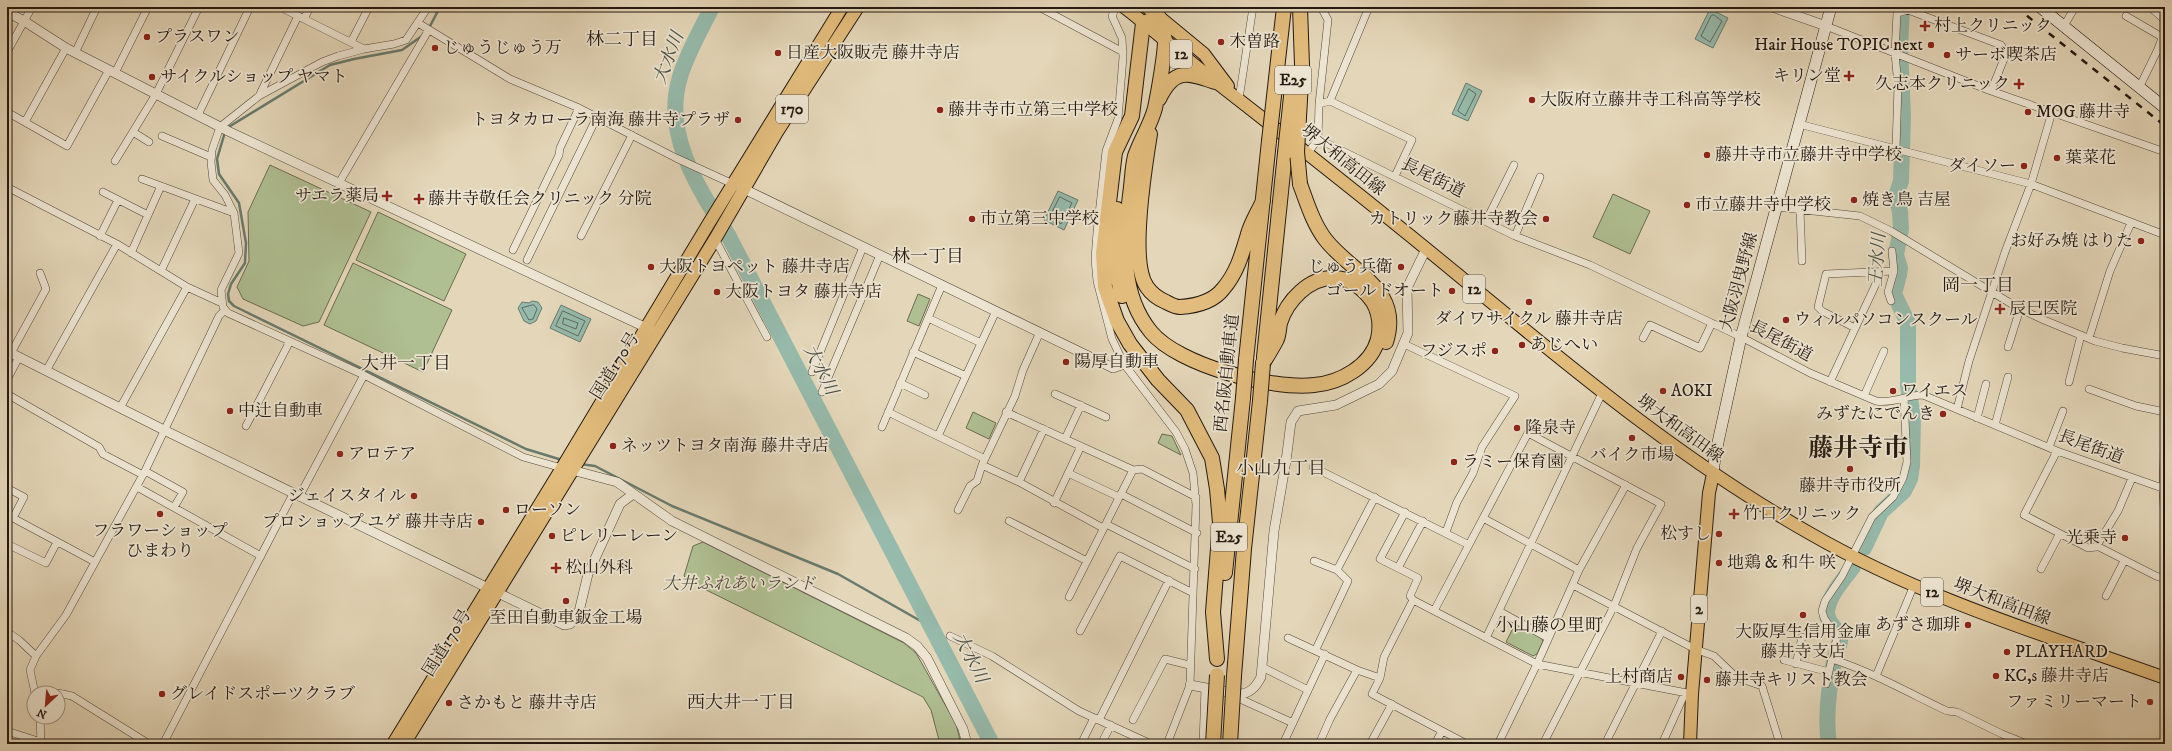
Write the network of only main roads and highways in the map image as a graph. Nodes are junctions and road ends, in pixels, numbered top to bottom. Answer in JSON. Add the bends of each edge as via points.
{"nodes":[{"id":1,"x":842,"y":7,"type":"edge"},
{"id":2,"x":858,"y":7,"type":"edge"},
{"id":3,"x":1124,"y":7,"type":"edge"},
{"id":4,"x":1146,"y":7,"type":"edge"},
{"id":5,"x":1284,"y":7,"type":"edge"},
{"id":6,"x":1300,"y":7,"type":"edge"},
{"id":7,"x":1831,"y":7,"type":"edge"},
{"id":8,"x":2040,"y":7,"type":"edge"},
{"id":9,"x":1159,"y":18,"type":"junction"},
{"id":10,"x":1143,"y":23,"type":"junction"},
{"id":11,"x":1165,"y":41,"type":"junction"},
{"id":12,"x":1215,"y":82,"type":"junction"},
{"id":13,"x":1239,"y":99,"type":"junction"},
{"id":14,"x":1155,"y":108,"type":"junction"},
{"id":15,"x":2165,"y":108,"type":"edge"},
{"id":16,"x":1123,"y":133,"type":"junction"},
{"id":17,"x":739,"y":186,"type":"junction"},
{"id":18,"x":1263,"y":201,"type":"junction"},
{"id":19,"x":651,"y":330,"type":"junction"},
{"id":20,"x":1263,"y":363,"type":"junction"},
{"id":21,"x":1713,"y":474,"type":"junction"},
{"id":22,"x":492,"y":592,"type":"junction"},
{"id":23,"x":1217,"y":659,"type":"junction"},
{"id":24,"x":2165,"y":678,"type":"edge"},
{"id":25,"x":393,"y":744,"type":"edge"},
{"id":26,"x":404,"y":744,"type":"edge"},
{"id":27,"x":1213,"y":744,"type":"edge"},
{"id":28,"x":1230,"y":744,"type":"edge"},
{"id":29,"x":1690,"y":744,"type":"edge"}],
"edges":[{"from":1,"to":17,"type":"main road","name":"国道170号","number":"170"},
{"from":2,"to":17,"type":"main road","name":"国道170号","number":"170"},
{"from":3,"to":10,"type":"main road","name":"堺大和高田線","number":"12"},
{"from":4,"to":9,"type":"main road","name":"堺大和高田線","number":"12"},
{"from":5,"to":18,"type":"highway","name":"西名阪自動車道","number":"E25","bridge":true},
{"from":6,"to":16,"type":"highway","bridge":true,"via":[[1302,65],[1297,152],[1300,184],[1310,214],[1325,239],[1374,284],[1388,311],[1388,334],[1376,363],[1349,383],[1326,392],[1301,393],[1252,387],[1196,371],[1174,361],[1144,334],[1123,298],[1117,275],[1116,226]]},
{"from":6,"to":20,"type":"highway","name":"西名阪自動車道","number":"E25","bridge":true},
{"from":7,"to":21,"type":"main road","name":"大阪羽曳野線","via":[[1741,337],[1714,456]]},
{"from":8,"to":15,"type":"main road"},
{"from":9,"to":10,"type":"highway"},
{"from":9,"to":11,"type":"highway"},
{"from":9,"to":13,"type":"main road","name":"堺大和高田線","number":"12","via":[[1204,54]]},
{"from":10,"to":11,"type":"main road","name":"堺大和高田線","number":"12"},
{"from":10,"to":16,"type":"highway","via":[[1132,116]]},
{"from":11,"to":12,"type":"main road","name":"堺大和高田線","number":"12"},
{"from":11,"to":14,"type":"highway"},
{"from":12,"to":13,"type":"main road","name":"堺大和高田線","number":"12"},
{"from":12,"to":14,"type":"highway","via":[[1190,73],[1178,75],[1165,87]]},
{"from":13,"to":21,"type":"main road","name":"堺大和高田線","number":"12","via":[[1602,393],[1657,436]]},
{"from":14,"to":18,"type":"highway","via":[[1146,157],[1139,222],[1140,269],[1146,287],[1160,299],[1176,307],[1192,306],[1209,300],[1222,290],[1233,275]]},
{"from":14,"to":20,"type":"highway","via":[[1135,157],[1124,244],[1132,297],[1151,332],[1168,348],[1205,366],[1255,379],[1314,385],[1330,382],[1366,362],[1376,347],[1380,330],[1379,312],[1358,284],[1343,278],[1315,281],[1290,303],[1277,338]]},
{"from":16,"to":23,"type":"highway","via":[[1115,152],[1103,253],[1104,287],[1117,321],[1130,344],[1158,380],[1187,410],[1212,458],[1220,523],[1214,612]]},
{"from":17,"to":19,"type":"main road","name":"国道170号","number":"170","via":[[722,202],[709,223]]},
{"from":17,"to":19,"type":"main road","name":"国道170号","number":"170","via":[[730,214],[715,239]]},
{"from":18,"to":23,"type":"highway","name":"西名阪自動車道","number":"E25","bridge":true},
{"from":19,"to":22,"type":"main road","name":"国道170号","number":"170"},
{"from":20,"to":28,"type":"highway","name":"西名阪自動車道","number":"E25","bridge":true,"via":[[1244,549]]},
{"from":21,"to":24,"type":"main road","name":"堺大和高田線","number":"12","via":[[1758,504],[1852,556],[1914,585],[2016,627]]},
{"from":21,"to":29,"type":"main road","number":"2","via":[[1709,493],[1696,649],[1688,694]]},
{"from":22,"to":25,"type":"main road","name":"国道170号","number":"170"},
{"from":22,"to":26,"type":"main road","name":"国道170号","number":"170"},
{"from":23,"to":27,"type":"highway","name":"西名阪自動車道","number":"E25","bridge":true}]}
